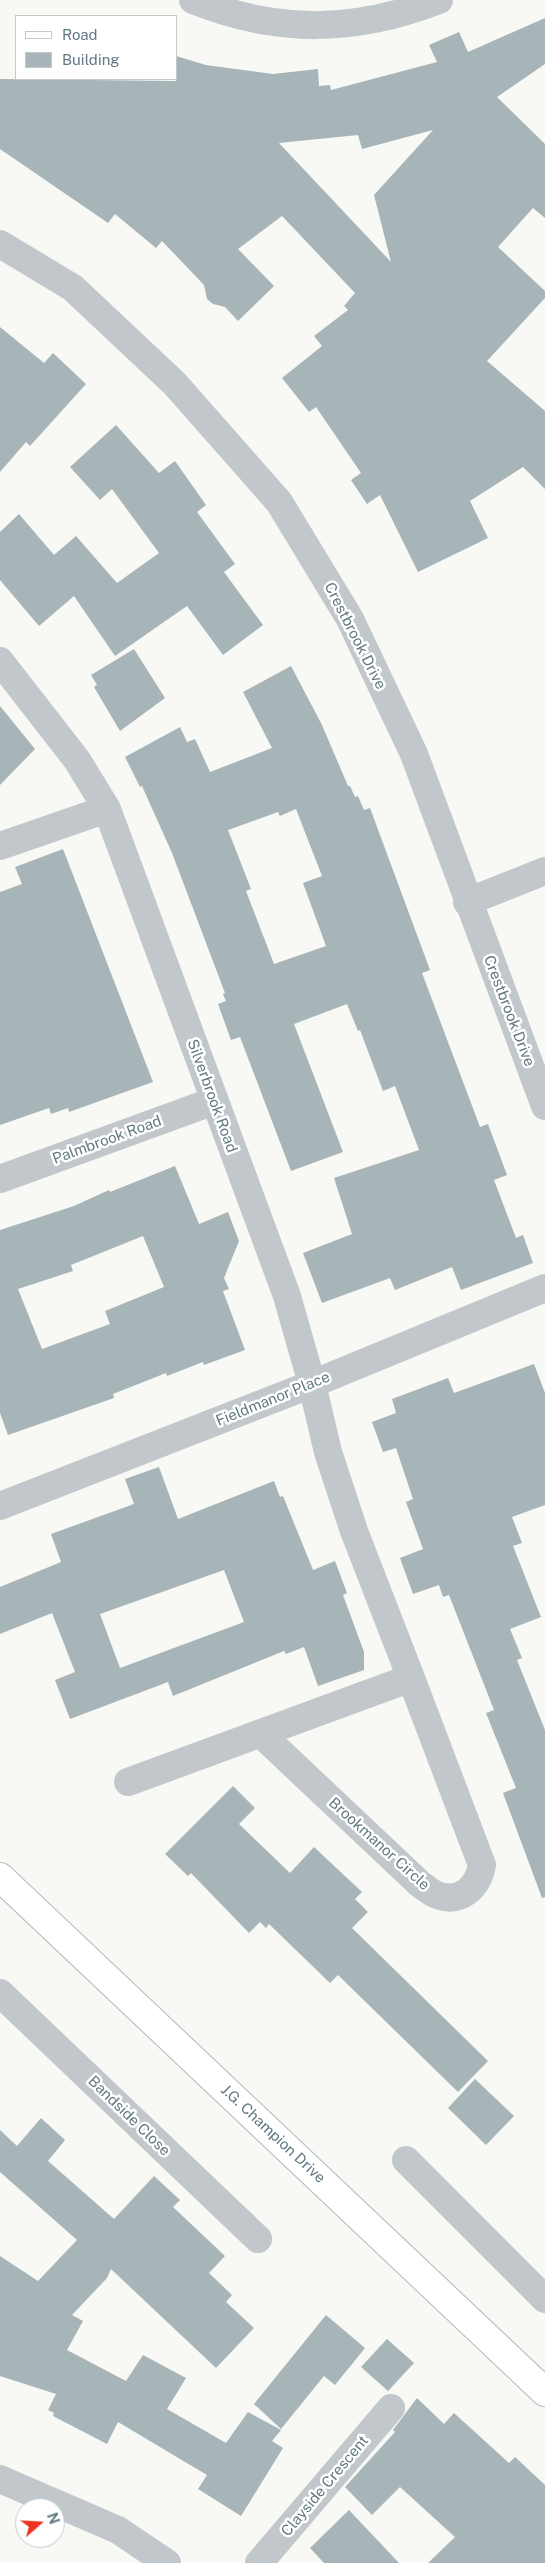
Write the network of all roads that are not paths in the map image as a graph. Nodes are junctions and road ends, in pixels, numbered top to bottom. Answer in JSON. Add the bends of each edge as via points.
{"nodes":[{"id":1,"x":193,"y":0,"type":"edge"},
{"id":2,"x":439,"y":0,"type":"edge"},
{"id":3,"x":0,"y":244,"type":"edge"},
{"id":4,"x":0,"y":661,"type":"edge"},
{"id":5,"x":107,"y":809,"type":"junction"},
{"id":6,"x":0,"y":846,"type":"edge"},
{"id":7,"x":545,"y":871,"type":"edge"},
{"id":8,"x":467,"y":902,"type":"junction"},
{"id":9,"x":214,"y":1101,"type":"junction"},
{"id":10,"x":545,"y":1106,"type":"edge"},
{"id":11,"x":0,"y":1179,"type":"edge"},
{"id":12,"x":545,"y":1288,"type":"edge"},
{"id":13,"x":312,"y":1384,"type":"junction"},
{"id":14,"x":0,"y":1506,"type":"edge"},
{"id":15,"x":412,"y":1678,"type":"junction"},
{"id":16,"x":261,"y":1734,"type":"junction"},
{"id":17,"x":128,"y":1782,"type":"dead end"},
{"id":18,"x":0,"y":1877,"type":"edge"},
{"id":19,"x":0,"y":1993,"type":"edge"},
{"id":20,"x":406,"y":2160,"type":"dead end"},
{"id":21,"x":258,"y":2239,"type":"dead end"},
{"id":22,"x":545,"y":2299,"type":"edge"},
{"id":23,"x":545,"y":2392,"type":"edge"},
{"id":24,"x":391,"y":2408,"type":"dead end"},
{"id":25,"x":0,"y":2479,"type":"edge"},
{"id":26,"x":168,"y":2563,"type":"edge"},
{"id":27,"x":259,"y":2563,"type":"edge"}],
"edges":[{"from":1,"to":2,"type":"street","via":[[267,22],[320,27],[382,19]]},
{"from":3,"to":8,"type":"street","name":"Crestbrook Drive","via":[[73,288],[175,384],[279,502],[350,619],[414,754]]},
{"from":4,"to":5,"type":"street","name":"Silverbrook Road","via":[[77,760]]},
{"from":5,"to":6,"type":"street"},
{"from":5,"to":9,"type":"street","name":"Silverbrook Road"},
{"from":7,"to":8,"type":"street"},
{"from":8,"to":10,"type":"street","name":"Crestbrook Drive"},
{"from":9,"to":11,"type":"street","name":"Palmbrook Road"},
{"from":9,"to":13,"type":"street","name":"Silverbrook Road","via":[[287,1296]]},
{"from":12,"to":13,"type":"street","name":"Fieldmanor Place"},
{"from":13,"to":14,"type":"street","name":"Fieldmanor Place"},
{"from":13,"to":15,"type":"street","name":"Brookmanor Circle","via":[[328,1452],[354,1531]]},
{"from":15,"to":16,"type":"street"},
{"from":15,"to":16,"type":"street","name":"Brookmanor Circle","via":[[482,1865],[480,1879],[463,1894],[452,1898],[436,1895],[420,1884]]},
{"from":16,"to":17,"type":"street"},
{"from":18,"to":23,"type":"main road","name":"J.G. Champion Drive"},
{"from":19,"to":21,"type":"street","name":"Bandside Close"},
{"from":20,"to":22,"type":"street"},
{"from":24,"to":27,"type":"street","name":"Clayside Crescent"},
{"from":25,"to":26,"type":"street","via":[[118,2530]]}]}
